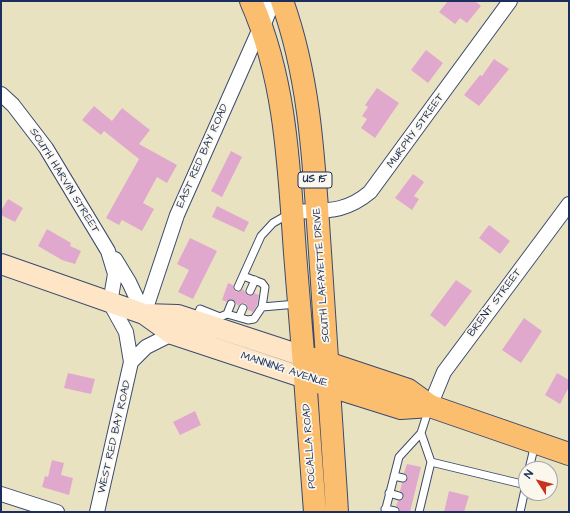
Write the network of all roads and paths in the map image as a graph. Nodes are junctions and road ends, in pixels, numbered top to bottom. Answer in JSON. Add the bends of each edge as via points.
{"nodes":[{"id":1,"x":251,"y":1,"type":"edge"},
{"id":2,"x":271,"y":1,"type":"edge"},
{"id":3,"x":282,"y":1,"type":"edge"},
{"id":4,"x":510,"y":1,"type":"edge"},
{"id":5,"x":261,"y":26,"type":"junction"},
{"id":6,"x":1,"y":94,"type":"edge"},
{"id":7,"x":569,"y":204,"type":"edge"},
{"id":8,"x":317,"y":211,"type":"junction"},
{"id":9,"x":292,"y":212,"type":"junction"},
{"id":10,"x":108,"y":251,"type":"junction"},
{"id":11,"x":1,"y":264,"type":"edge"},
{"id":12,"x":243,"y":276,"type":"junction"},
{"id":13,"x":255,"y":280,"type":"junction"},
{"id":14,"x":238,"y":287,"type":"dead end"},
{"id":15,"x":250,"y":291,"type":"dead end"},
{"id":16,"x":110,"y":303,"type":"junction"},
{"id":17,"x":231,"y":304,"type":"dead end"},
{"id":18,"x":300,"y":304,"type":"junction"},
{"id":19,"x":262,"y":307,"type":"junction"},
{"id":20,"x":243,"y":308,"type":"dead end"},
{"id":21,"x":144,"y":314,"type":"junction"},
{"id":22,"x":227,"y":314,"type":"junction"},
{"id":23,"x":196,"y":320,"type":"junction"},
{"id":24,"x":244,"y":326,"type":"junction"},
{"id":25,"x":172,"y":334,"type":"junction"},
{"id":26,"x":303,"y":356,"type":"junction"},
{"id":27,"x":131,"y":362,"type":"junction"},
{"id":28,"x":328,"y":363,"type":"junction"},
{"id":29,"x":305,"y":378,"type":"junction"},
{"id":30,"x":329,"y":385,"type":"junction"},
{"id":31,"x":430,"y":406,"type":"junction"},
{"id":32,"x":421,"y":433,"type":"junction"},
{"id":33,"x":535,"y":443,"type":"junction"},
{"id":34,"x":569,"y":454,"type":"edge"},
{"id":35,"x":531,"y":461,"type":"edge"},
{"id":36,"x":431,"y":462,"type":"junction"},
{"id":37,"x":394,"y":476,"type":"junction"},
{"id":38,"x":403,"y":478,"type":"dead end"},
{"id":39,"x":418,"y":482,"type":"dead end"},
{"id":40,"x":518,"y":483,"type":"edge"},
{"id":41,"x":426,"y":484,"type":"junction"},
{"id":42,"x":1,"y":494,"type":"edge"},
{"id":43,"x":389,"y":494,"type":"junction"},
{"id":44,"x":399,"y":496,"type":"dead end"},
{"id":45,"x":413,"y":500,"type":"dead end"},
{"id":46,"x":522,"y":501,"type":"edge"},
{"id":47,"x":422,"y":502,"type":"junction"},
{"id":48,"x":385,"y":510,"type":"edge"},
{"id":49,"x":395,"y":511,"type":"edge"},
{"id":50,"x":57,"y":512,"type":"edge"},
{"id":51,"x":97,"y":512,"type":"edge"},
{"id":52,"x":315,"y":512,"type":"edge"},
{"id":53,"x":338,"y":512,"type":"edge"},
{"id":54,"x":419,"y":512,"type":"edge"},
{"id":55,"x":520,"y":512,"type":"edge"}],
"edges":[{"from":1,"to":5,"type":"main road","number":"US 15"},
{"from":2,"to":5,"type":"street","name":"EAST RED BAY ROAD"},
{"from":3,"to":8,"type":"main road","name":"SOUTH LAFAYETTE DRIVE","number":"US 15","via":[[301,64],[311,134]]},
{"from":4,"to":8,"type":"street","name":"MURPHY STREET","via":[[370,192],[345,208]]},
{"from":5,"to":9,"type":"main road","number":"US 15","via":[[269,48],[279,96]]},
{"from":5,"to":21,"type":"street","name":"EAST RED BAY ROAD","via":[[177,215]]},
{"from":6,"to":10,"type":"street","name":"SOUTH HARVIN STREET","via":[[46,148]]},
{"from":7,"to":31,"type":"street","name":"BRENT STREET","via":[[444,372]]},
{"from":8,"to":9,"type":"street","name":"MURPHY STREET"},
{"from":8,"to":28,"type":"main road","name":"SOUTH LAFAYETTE DRIVE","number":"US 15"},
{"from":9,"to":12,"type":"lane","via":[[273,223],[261,236]]},
{"from":9,"to":18,"type":"main road","number":"US 15"},
{"from":10,"to":16,"type":"street","name":"SOUTH HARVIN STREET","via":[[115,274]]},
{"from":10,"to":21,"type":"street","name":"SOUTH HARVIN STREET","via":[[119,263]]},
{"from":11,"to":16,"type":"main road","name":"MANNING AVENUE"},
{"from":12,"to":13,"type":"lane"},
{"from":12,"to":14,"type":"lane"},
{"from":13,"to":15,"type":"lane"},
{"from":13,"to":19,"type":"lane","via":[[265,287]]},
{"from":16,"to":21,"type":"main road","name":"MANNING AVENUE"},
{"from":16,"to":27,"type":"street","name":"WEST RED BAY ROAD","via":[[126,332]]},
{"from":17,"to":22,"type":"lane"},
{"from":18,"to":19,"type":"lane"},
{"from":18,"to":26,"type":"main road","number":"US 15"},
{"from":19,"to":24,"type":"lane"},
{"from":20,"to":24,"type":"lane"},
{"from":21,"to":23,"type":"main road","name":"MANNING AVENUE","via":[[178,315]]},
{"from":21,"to":25,"type":"main road","name":"MANNING AVENUE"},
{"from":22,"to":23,"type":"lane","via":[[220,317],[200,309]]},
{"from":22,"to":24,"type":"lane"},
{"from":23,"to":24,"type":"main road","name":"MANNING AVENUE"},
{"from":24,"to":26,"type":"main road","name":"MANNING AVENUE"},
{"from":25,"to":27,"type":"street","via":[[146,347]]},
{"from":25,"to":29,"type":"main road","name":"MANNING AVENUE"},
{"from":26,"to":28,"type":"main road","name":"MANNING AVENUE"},
{"from":26,"to":29,"type":"main road","name":"POCALLA ROAD","number":"US 15"},
{"from":27,"to":51,"type":"street","name":"WEST RED BAY ROAD"},
{"from":28,"to":30,"type":"main road","name":"SOUTH LAFAYETTE DRIVE","number":"US 15"},
{"from":28,"to":31,"type":"main road","name":"MANNING AVENUE","via":[[408,390]]},
{"from":29,"to":30,"type":"main road","name":"MANNING AVENUE"},
{"from":29,"to":52,"type":"main road","name":"POCALLA ROAD","number":"US 15"},
{"from":30,"to":31,"type":"main road","name":"MANNING AVENUE","via":[[401,408]]},
{"from":30,"to":53,"type":"main road","name":"POCALLA ROAD","number":"US 15"},
{"from":31,"to":32,"type":"lane"},
{"from":31,"to":33,"type":"main road","name":"MANNING AVENUE"},
{"from":32,"to":36,"type":"lane"},
{"from":32,"to":37,"type":"lane","via":[[399,456]]},
{"from":33,"to":34,"type":"main road","name":"MANNING AVENUE"},
{"from":33,"to":35,"type":"lane"},
{"from":36,"to":40,"type":"lane"},
{"from":36,"to":41,"type":"lane"},
{"from":37,"to":38,"type":"lane"},
{"from":37,"to":43,"type":"lane"},
{"from":39,"to":41,"type":"lane"},
{"from":41,"to":47,"type":"lane"},
{"from":42,"to":50,"type":"street"},
{"from":43,"to":44,"type":"lane"},
{"from":43,"to":48,"type":"lane"},
{"from":45,"to":47,"type":"lane"},
{"from":46,"to":55,"type":"lane"},
{"from":47,"to":54,"type":"lane"},
{"from":48,"to":49,"type":"lane"}]}
